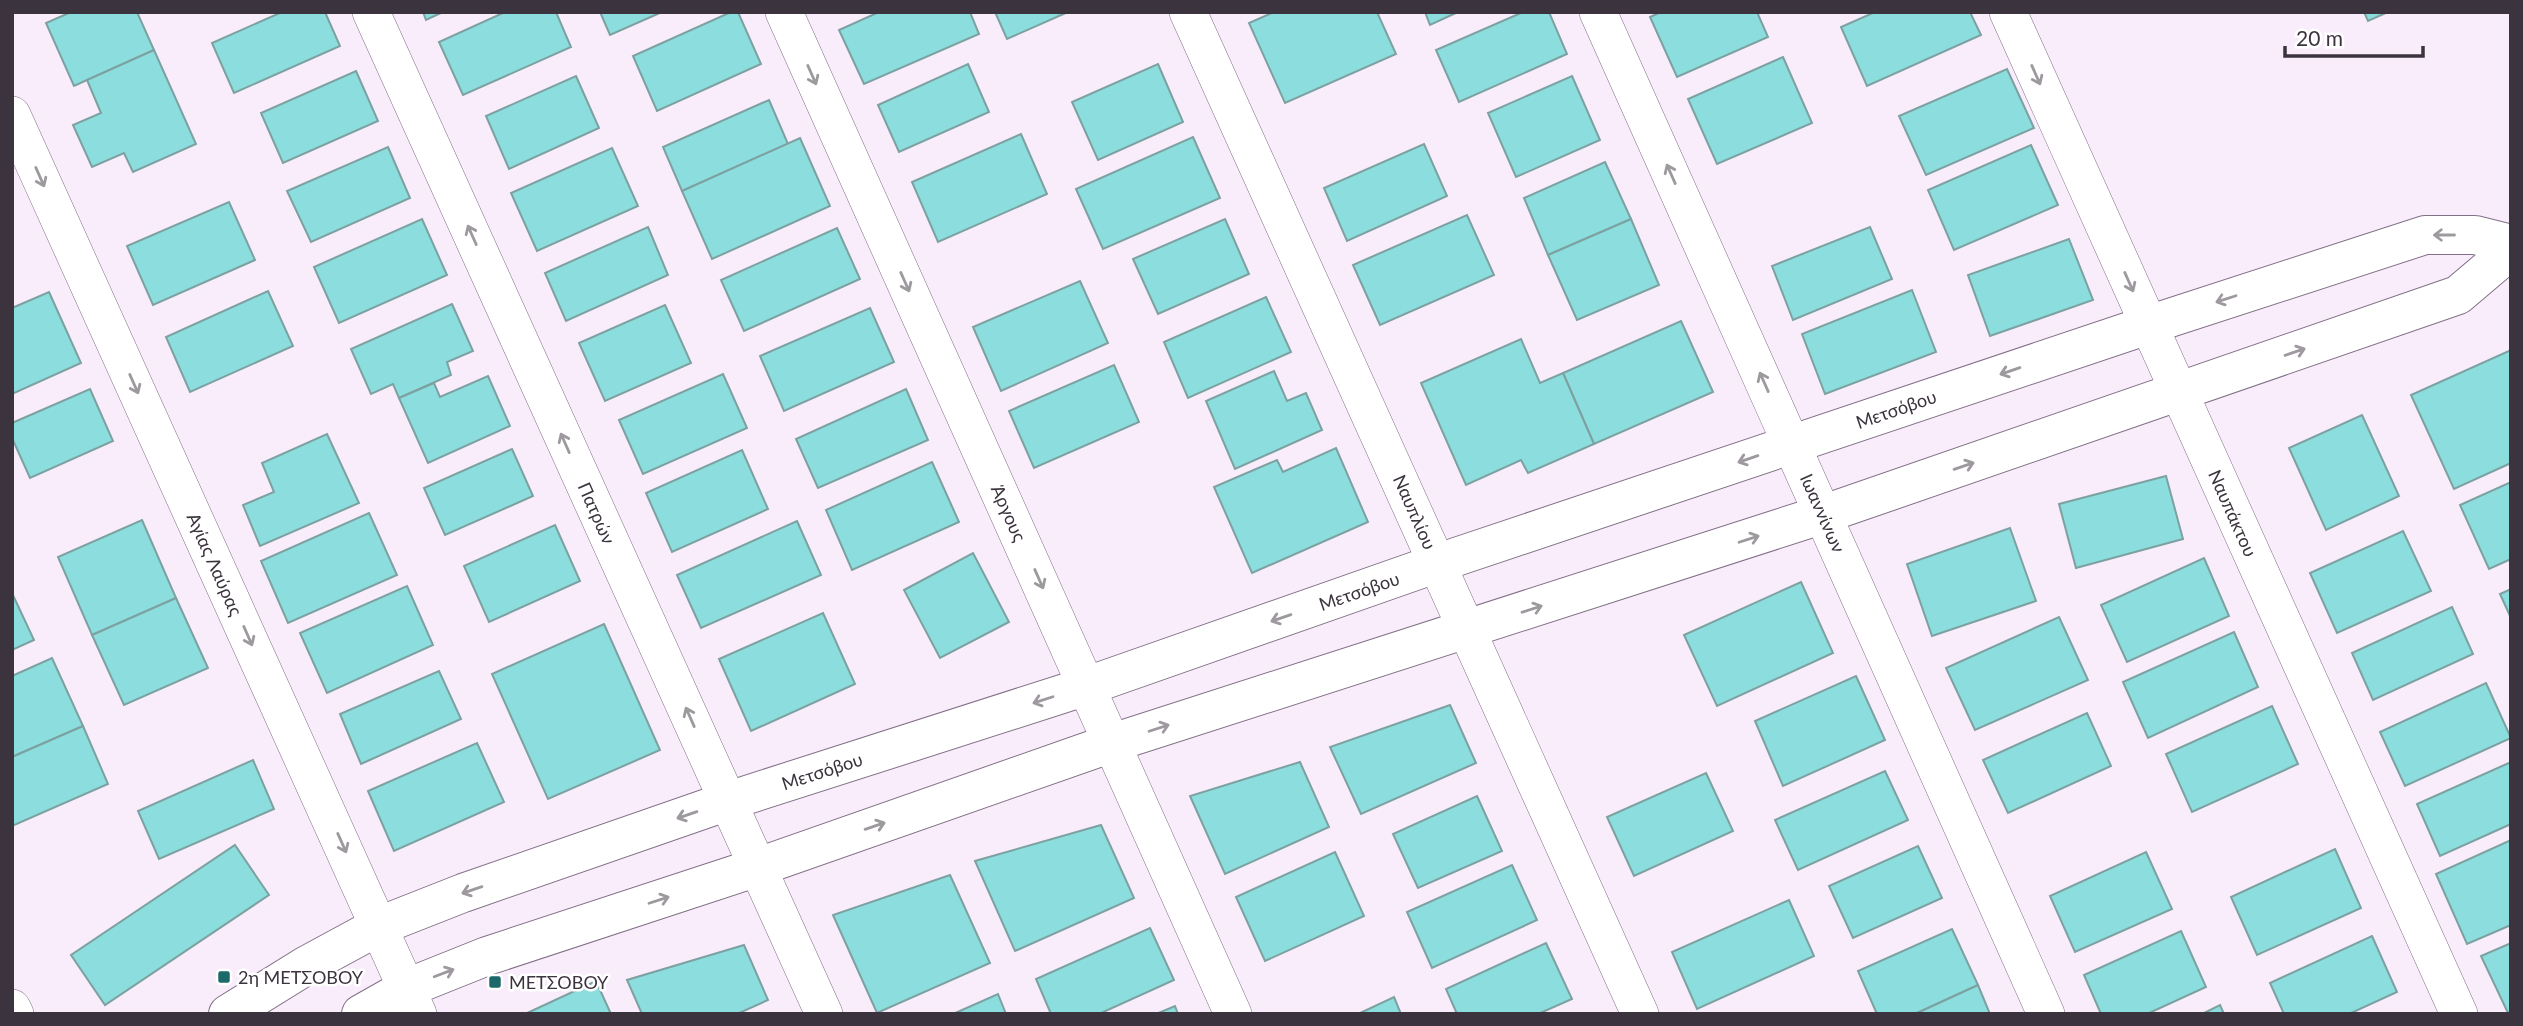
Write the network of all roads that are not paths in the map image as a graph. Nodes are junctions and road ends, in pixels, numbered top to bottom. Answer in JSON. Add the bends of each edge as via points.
{"nodes":[{"id":1,"x":371,"y":12,"type":"edge"},
{"id":2,"x":784,"y":12,"type":"edge"},
{"id":3,"x":1188,"y":12,"type":"edge"},
{"id":4,"x":1598,"y":12,"type":"edge"},
{"id":5,"x":2008,"y":12,"type":"edge"},
{"id":6,"x":12,"y":115,"type":"edge"},
{"id":7,"x":2511,"y":244,"type":"edge"},
{"id":8,"x":2511,"y":250,"type":"edge"},
{"id":9,"x":2148,"y":324,"type":"junction"},
{"id":10,"x":2179,"y":393,"type":"junction"},
{"id":11,"x":1793,"y":444,"type":"junction"},
{"id":12,"x":1824,"y":514,"type":"junction"},
{"id":13,"x":1438,"y":563,"type":"junction"},
{"id":14,"x":1467,"y":630,"type":"junction"},
{"id":15,"x":1087,"y":686,"type":"junction"},
{"id":16,"x":1112,"y":743,"type":"junction"},
{"id":17,"x":728,"y":801,"type":"junction"},
{"id":18,"x":758,"y":867,"type":"junction"},
{"id":19,"x":379,"y":926,"type":"junction"},
{"id":20,"x":413,"y":1001,"type":"edge"},
{"id":21,"x":12,"y":1008,"type":"edge"},
{"id":22,"x":15,"y":1014,"type":"edge"},
{"id":23,"x":229,"y":1014,"type":"edge"},
{"id":24,"x":361,"y":1014,"type":"edge"},
{"id":25,"x":824,"y":1014,"type":"edge"},
{"id":26,"x":1233,"y":1014,"type":"edge"},
{"id":27,"x":1640,"y":1014,"type":"edge"},
{"id":28,"x":2046,"y":1014,"type":"edge"},
{"id":29,"x":2459,"y":1014,"type":"edge"}],
"edges":[{"from":17,"to":1,"type":"street","name":"Πατρών","one_way":true},
{"from":2,"to":15,"type":"street","name":"Άργους","one_way":true},
{"from":3,"to":13,"type":"street","name":"Ναυπλίου"},
{"from":11,"to":4,"type":"street","name":"Ιωαννίνων","one_way":true},
{"from":5,"to":9,"type":"street","name":"Ναυπάκτου","one_way":true},
{"from":6,"to":19,"type":"street","name":"Αγίας Λαύρας","one_way":true},
{"from":7,"to":9,"type":"street","name":"Μετσόβου","one_way":true,"via":[[2475,235],[2425,235]]},
{"from":10,"to":8,"type":"street","one_way":true,"via":[[2458,295]]},
{"from":9,"to":10,"type":"street","name":"Ναυπάκτου"},
{"from":9,"to":11,"type":"street","name":"Μετσόβου","one_way":true},
{"from":12,"to":10,"type":"street","one_way":true},
{"from":10,"to":29,"type":"street","name":"Ναυπάκτου"},
{"from":11,"to":12,"type":"street","name":"Ιωαννίνων"},
{"from":11,"to":13,"type":"street","name":"Μετσόβου","one_way":true},
{"from":14,"to":12,"type":"street","one_way":true},
{"from":12,"to":28,"type":"street","name":"Ιωαννίνων"},
{"from":13,"to":14,"type":"street","name":"Ναυπλίου"},
{"from":13,"to":15,"type":"street","name":"Μετσόβου","one_way":true},
{"from":16,"to":14,"type":"street","one_way":true},
{"from":14,"to":27,"type":"street","name":"Ναυπλίου"},
{"from":15,"to":16,"type":"street","name":"Άργους"},
{"from":15,"to":17,"type":"street","name":"Μετσόβου","one_way":true},
{"from":18,"to":16,"type":"street","one_way":true},
{"from":16,"to":26,"type":"street","name":"Άργους"},
{"from":17,"to":18,"type":"street","name":"Πατρών"},
{"from":17,"to":19,"type":"street","name":"Μετσόβου","one_way":true},
{"from":20,"to":18,"type":"street","one_way":true,"via":[[487,956]]},
{"from":18,"to":25,"type":"street","name":"Πατρών"},
{"from":19,"to":20,"type":"street","name":"Αγίας Λαύρας"},
{"from":19,"to":23,"type":"street","name":"Μετσόβου"},
{"from":20,"to":24,"type":"street"},
{"from":21,"to":22,"type":"street"}]}
